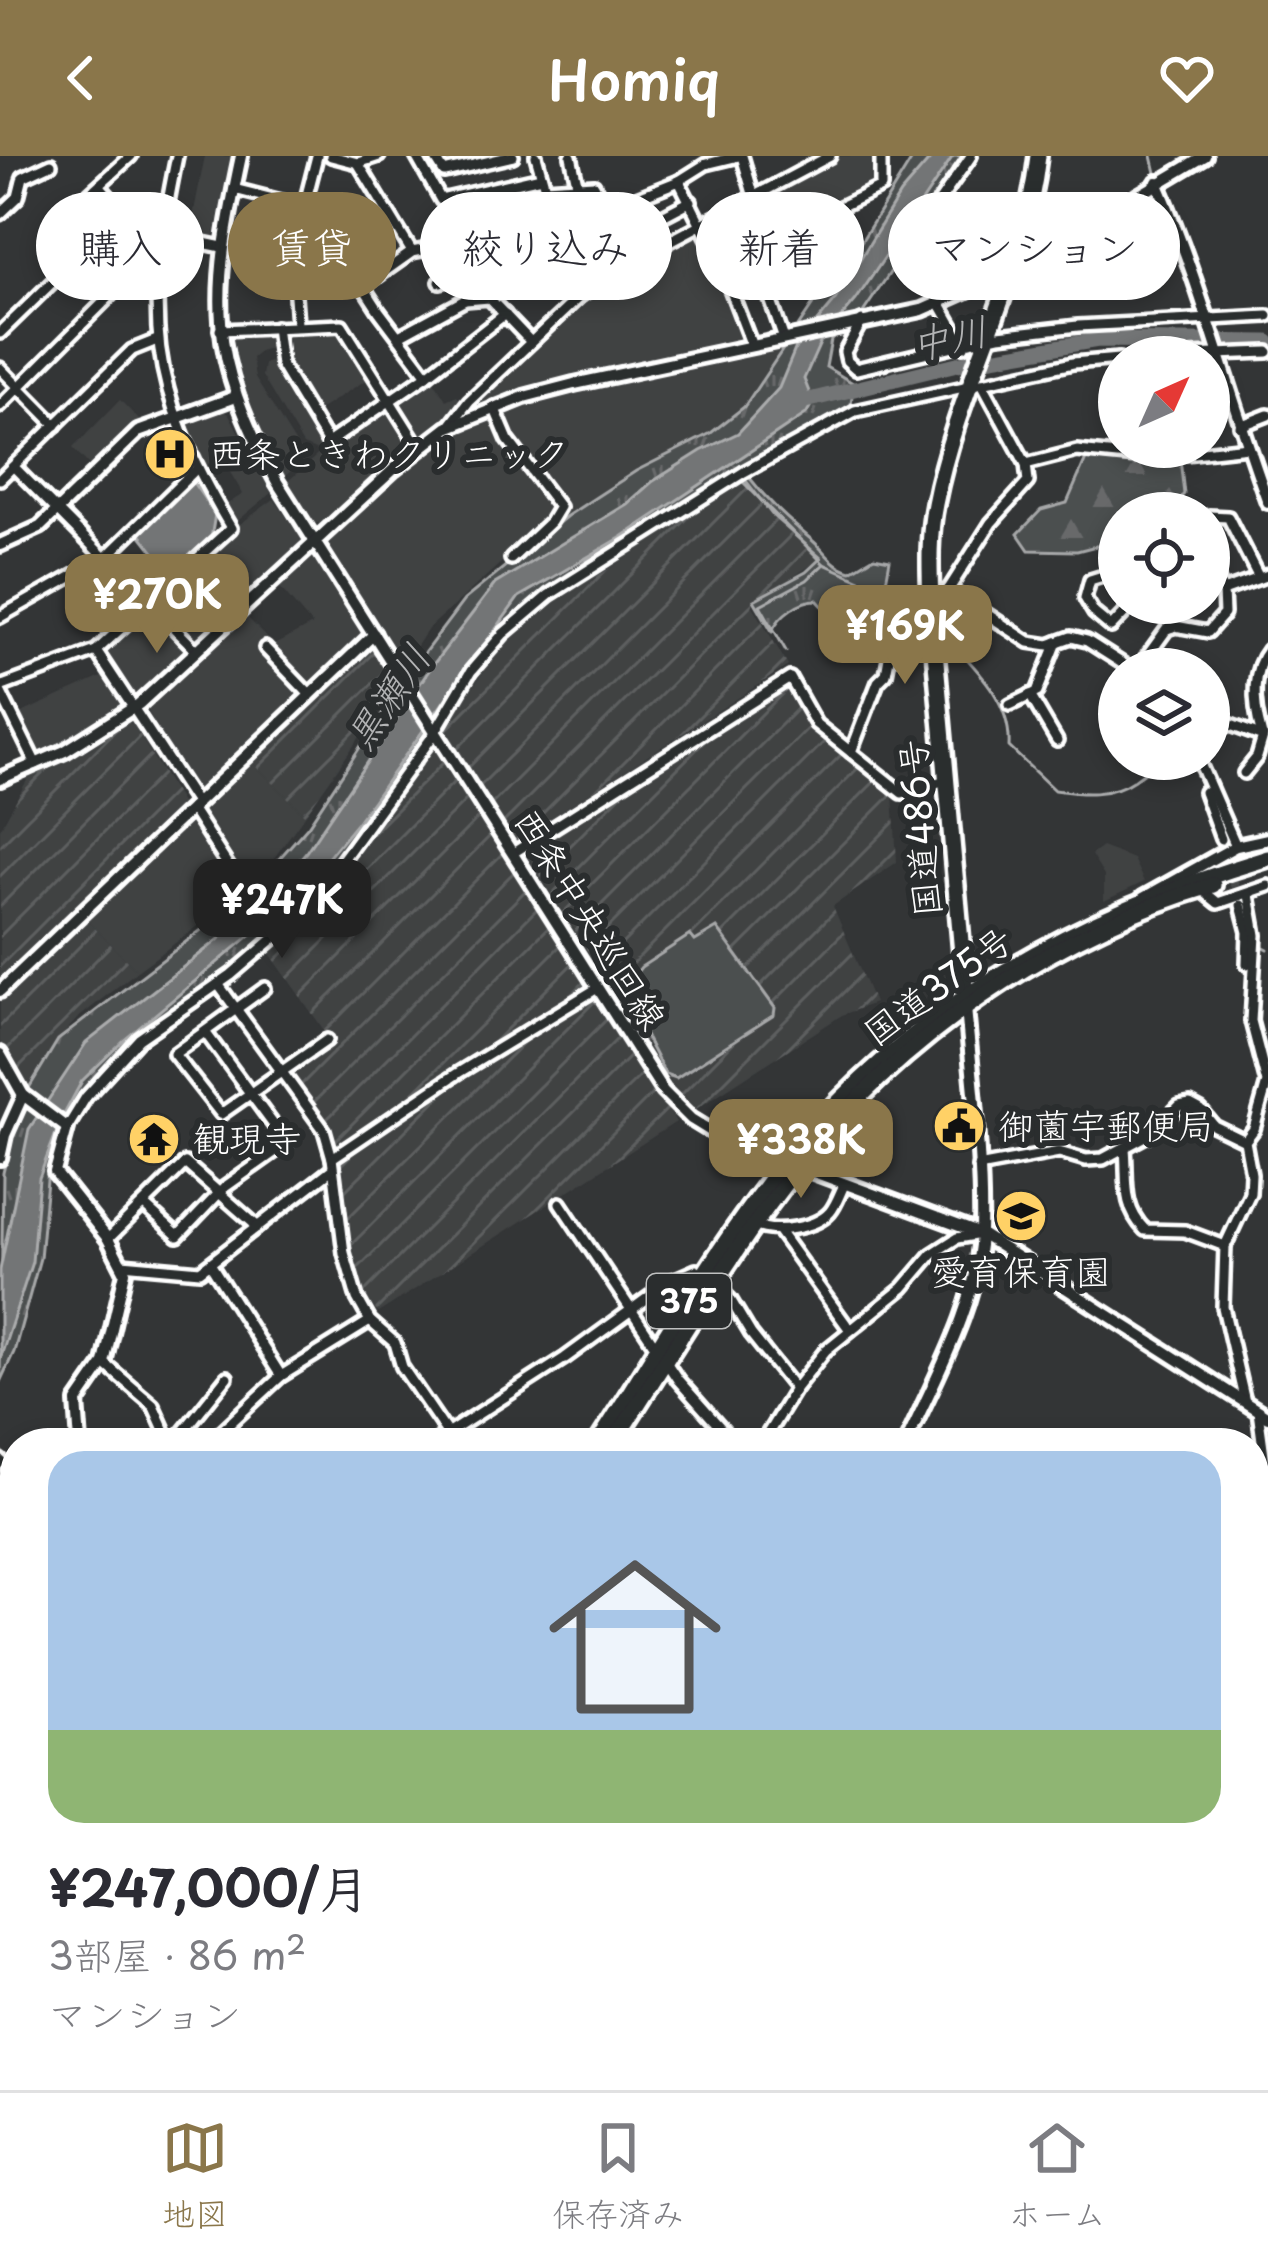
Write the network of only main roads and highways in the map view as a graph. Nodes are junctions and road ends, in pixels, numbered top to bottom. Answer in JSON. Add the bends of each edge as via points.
{"nodes":[{"id":1,"x":1038,"y":156,"type":"edge"},
{"id":2,"x":1268,"y":858,"type":"edge"},
{"id":3,"x":1268,"y":869,"type":"edge"},
{"id":4,"x":966,"y":1001,"type":"junction"},
{"id":5,"x":791,"y":1165,"type":"junction"},
{"id":6,"x":710,"y":1280,"type":"junction"},
{"id":7,"x":662,"y":1356,"type":"junction"},
{"id":8,"x":609,"y":1428,"type":"edge"},
{"id":9,"x":622,"y":1428,"type":"edge"}],
"edges":[{"from":1,"to":4,"type":"highway","name":"国道486号","via":[[1015,269],[933,510],[931,606]]},
{"from":2,"to":4,"type":"highway","name":"国道375号","number":"375","via":[[1141,901],[1033,952]]},
{"from":3,"to":4,"type":"highway","name":"国道375号","number":"375","via":[[1091,934]]},
{"from":4,"to":5,"type":"highway","name":"国道375号","number":"375"},
{"from":5,"to":6,"type":"highway","name":"国道375号","number":"375"},
{"from":5,"to":6,"type":"highway","name":"国道375号","number":"375"},
{"from":6,"to":7,"type":"highway","name":"国道375号","number":"375"},
{"from":7,"to":8,"type":"highway","name":"国道375号","number":"375"},
{"from":7,"to":9,"type":"highway","name":"国道375号","number":"375"}]}
